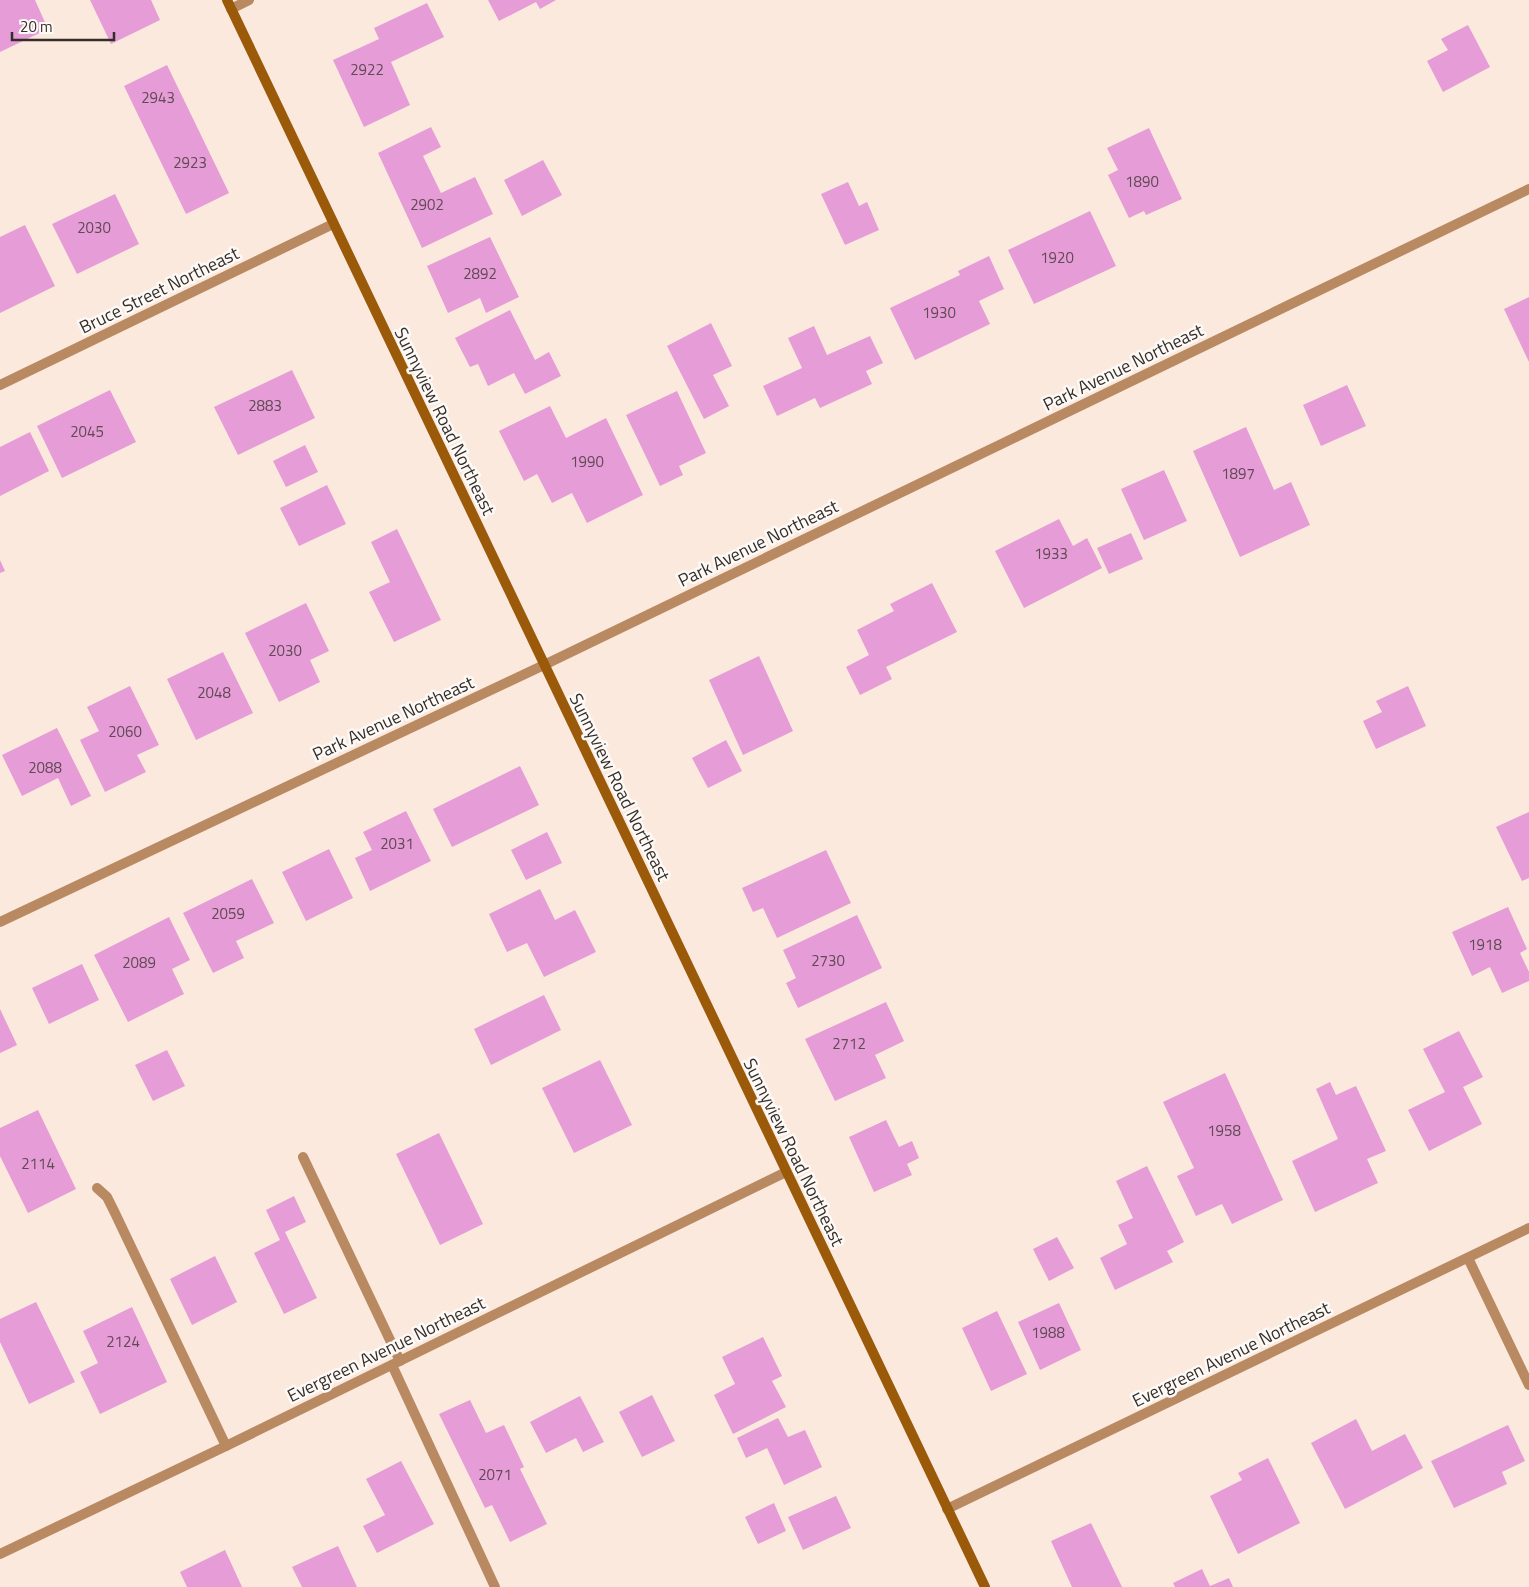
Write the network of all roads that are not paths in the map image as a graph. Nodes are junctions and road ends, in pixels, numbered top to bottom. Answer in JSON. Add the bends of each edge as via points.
{"nodes":[{"id":1,"x":249,"y":0,"type":"edge"},
{"id":2,"x":229,"y":4,"type":"edge"},
{"id":3,"x":1529,"y":189,"type":"edge"},
{"id":4,"x":333,"y":224,"type":"junction"},
{"id":5,"x":0,"y":384,"type":"edge"},
{"id":6,"x":544,"y":665,"type":"junction"},
{"id":7,"x":0,"y":922,"type":"edge"},
{"id":8,"x":303,"y":1157,"type":"dead end"},
{"id":9,"x":786,"y":1172,"type":"junction"},
{"id":10,"x":97,"y":1188,"type":"dead end"},
{"id":11,"x":1529,"y":1228,"type":"edge"},
{"id":12,"x":1468,"y":1258,"type":"junction"},
{"id":13,"x":396,"y":1363,"type":"junction"},
{"id":14,"x":1529,"y":1385,"type":"edge"},
{"id":15,"x":226,"y":1446,"type":"junction"},
{"id":16,"x":947,"y":1509,"type":"junction"},
{"id":17,"x":0,"y":1554,"type":"edge"},
{"id":18,"x":494,"y":1587,"type":"edge"},
{"id":19,"x":985,"y":1587,"type":"edge"}],
"edges":[{"from":1,"to":2,"type":"street"},
{"from":2,"to":4,"type":"main road","name":"Sunnyview Road Northeast"},
{"from":3,"to":6,"type":"street","name":"Park Avenue Northeast"},
{"from":4,"to":5,"type":"street","name":"Bruce Street Northeast"},
{"from":4,"to":6,"type":"main road","name":"Sunnyview Road Northeast"},
{"from":6,"to":7,"type":"street","name":"Park Avenue Northeast"},
{"from":6,"to":9,"type":"main road","name":"Sunnyview Road Northeast"},
{"from":8,"to":13,"type":"street"},
{"from":9,"to":13,"type":"street","name":"Evergreen Avenue Northeast"},
{"from":9,"to":16,"type":"main road","name":"Sunnyview Road Northeast"},
{"from":10,"to":15,"type":"street","via":[[107,1197],[114,1211]]},
{"from":11,"to":12,"type":"street","name":"Evergreen Avenue Northeast"},
{"from":12,"to":14,"type":"street"},
{"from":12,"to":16,"type":"street","name":"Evergreen Avenue Northeast"},
{"from":13,"to":15,"type":"street","name":"Evergreen Avenue Northeast"},
{"from":13,"to":18,"type":"street"},
{"from":15,"to":17,"type":"street","name":"Evergreen Avenue Northeast"},
{"from":16,"to":19,"type":"main road","name":"Sunnyview Road Northeast"}]}
